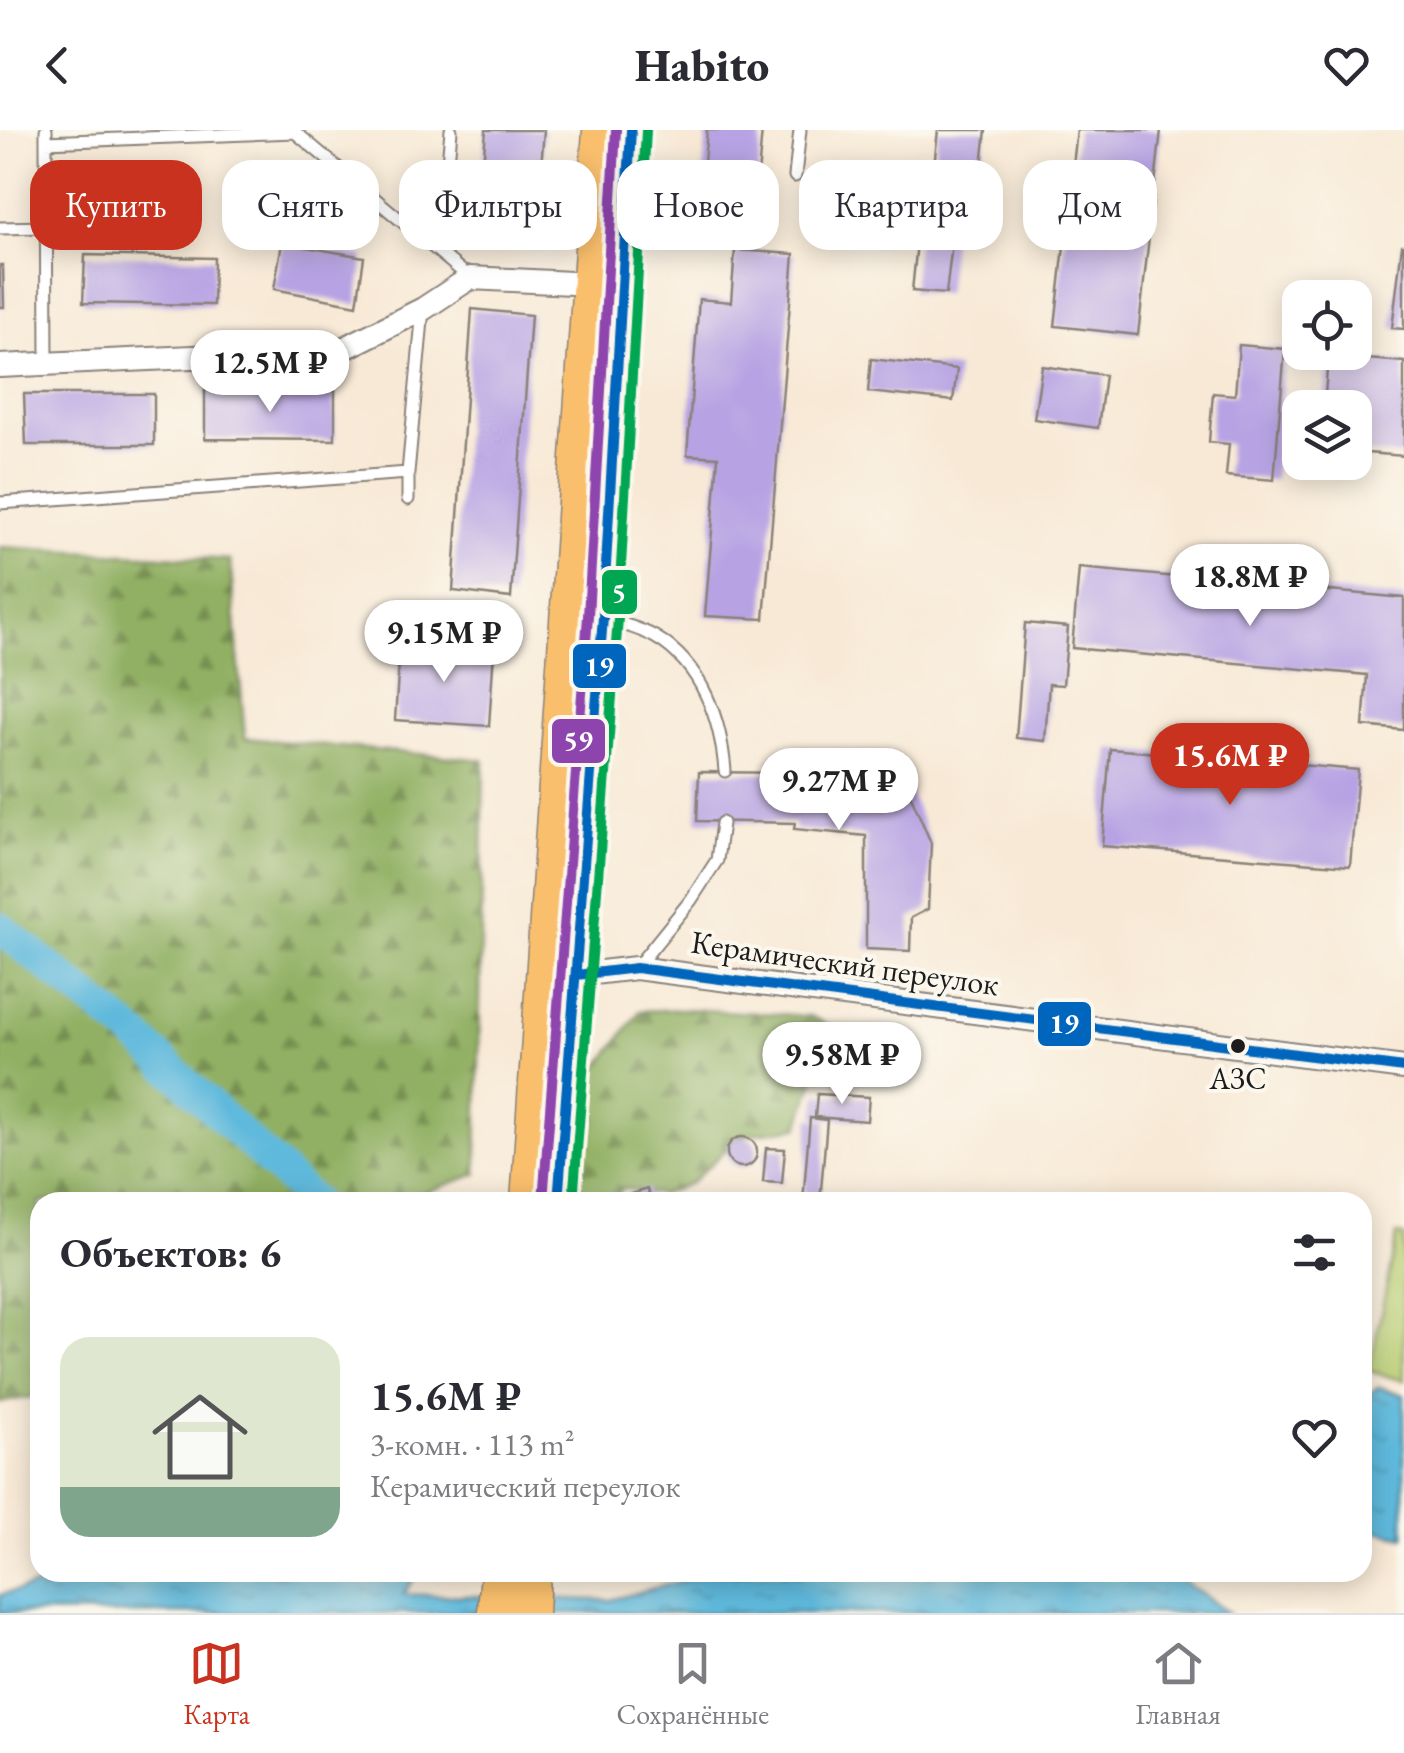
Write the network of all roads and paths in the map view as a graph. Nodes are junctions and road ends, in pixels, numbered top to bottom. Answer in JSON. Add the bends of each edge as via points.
{"nodes":[{"id":1,"x":451,"y":130,"type":"edge"},
{"id":2,"x":602,"y":130,"type":"edge"},
{"id":3,"x":632,"y":130,"type":"edge"},
{"id":4,"x":800,"y":130,"type":"edge"},
{"id":5,"x":46,"y":136,"type":"edge"},
{"id":6,"x":796,"y":176,"type":"dead end"},
{"id":7,"x":0,"y":228,"type":"edge"},
{"id":8,"x":30,"y":228,"type":"edge"},
{"id":9,"x":47,"y":250,"type":"edge"},
{"id":10,"x":440,"y":253,"type":"junction"},
{"id":11,"x":470,"y":278,"type":"junction"},
{"id":12,"x":592,"y":284,"type":"junction"},
{"id":13,"x":423,"y":309,"type":"junction"},
{"id":14,"x":47,"y":365,"type":"junction"},
{"id":15,"x":0,"y":366,"type":"edge"},
{"id":16,"x":408,"y":473,"type":"junction"},
{"id":17,"x":408,"y":499,"type":"dead end"},
{"id":18,"x":0,"y":503,"type":"edge"},
{"id":19,"x":603,"y":617,"type":"junction"},
{"id":20,"x":725,"y":771,"type":"dead end"},
{"id":21,"x":722,"y":823,"type":"dead end"},
{"id":22,"x":636,"y":968,"type":"junction"},
{"id":23,"x":576,"y":975,"type":"junction"},
{"id":24,"x":1404,"y":1068,"type":"edge"},
{"id":25,"x":544,"y":1192,"type":"edge"},
{"id":26,"x":545,"y":1192,"type":"edge"},
{"id":27,"x":499,"y":1582,"type":"edge"},
{"id":28,"x":531,"y":1582,"type":"edge"},
{"id":29,"x":497,"y":1613,"type":"edge"},
{"id":30,"x":529,"y":1613,"type":"edge"}],
"edges":[{"from":1,"to":10,"type":"lane"},
{"from":2,"to":12,"type":"main road"},
{"from":3,"to":19,"type":"main road"},
{"from":4,"to":6,"type":"lane"},
{"from":5,"to":10,"type":"lane","via":[[295,132]]},
{"from":7,"to":8,"type":"lane"},
{"from":9,"to":14,"type":"lane"},
{"from":10,"to":11,"type":"lane"},
{"from":11,"to":12,"type":"street"},
{"from":11,"to":13,"type":"street"},
{"from":12,"to":25,"type":"main road"},
{"from":13,"to":14,"type":"street","via":[[342,350]]},
{"from":13,"to":16,"type":"lane"},
{"from":14,"to":15,"type":"street"},
{"from":16,"to":17,"type":"lane"},
{"from":16,"to":18,"type":"lane"},
{"from":19,"to":20,"type":"lane","via":[[655,636],[697,676],[722,732]]},
{"from":19,"to":23,"type":"main road"},
{"from":21,"to":22,"type":"lane","via":[[717,860]]},
{"from":22,"to":23,"type":"street","name":"Керамический переулок"},
{"from":22,"to":24,"type":"street","name":"Керамический переулок"},
{"from":23,"to":26,"type":"main road"},
{"from":27,"to":29,"type":"main road"},
{"from":28,"to":30,"type":"main road"}]}
